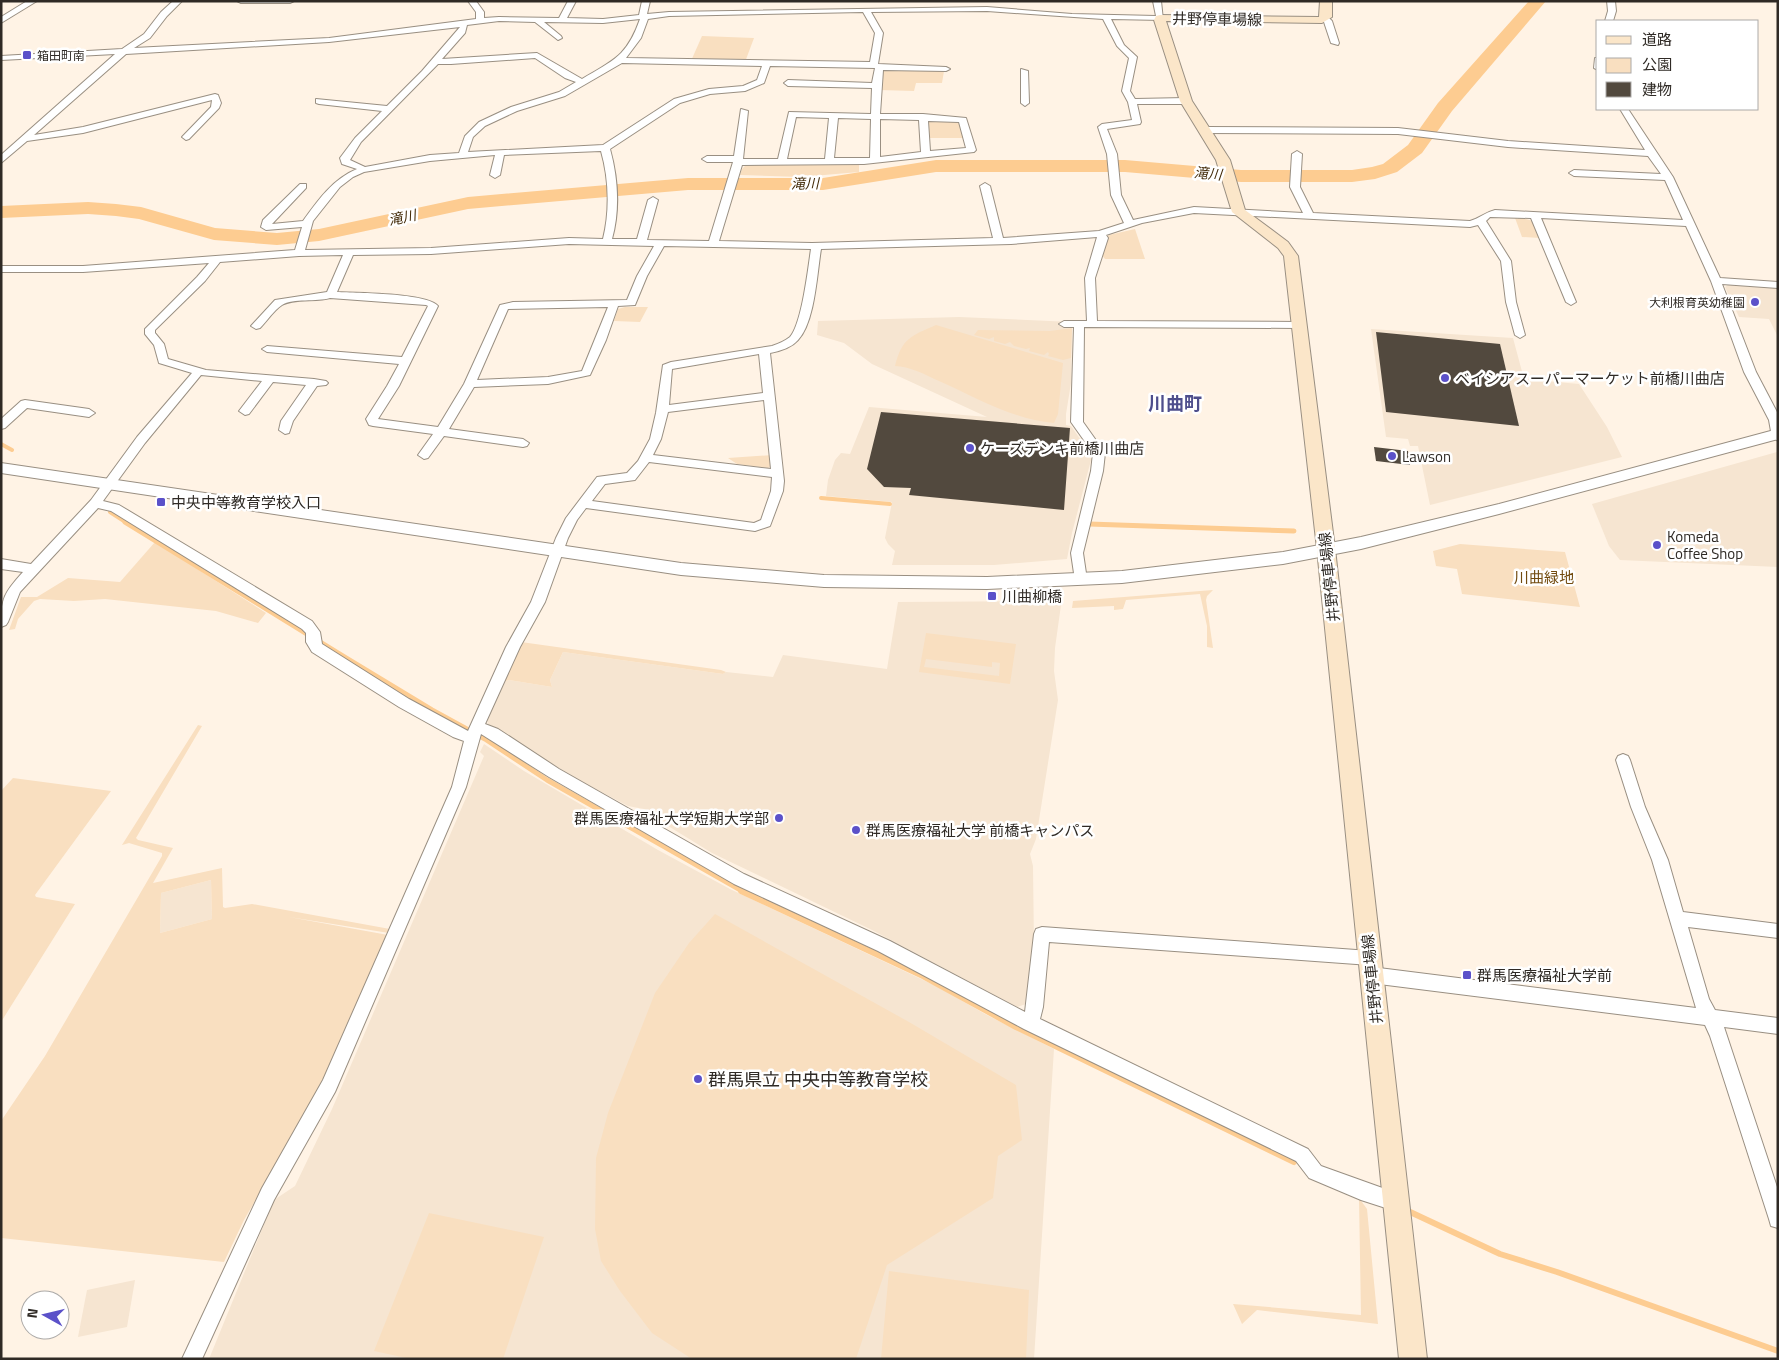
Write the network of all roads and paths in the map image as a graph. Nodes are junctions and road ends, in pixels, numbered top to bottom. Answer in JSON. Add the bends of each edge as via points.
{"nodes":[{"id":1,"x":33,"y":1,"type":"edge"},
{"id":2,"x":178,"y":1,"type":"edge"},
{"id":3,"x":242,"y":1,"type":"edge"},
{"id":4,"x":472,"y":1,"type":"edge"},
{"id":5,"x":572,"y":1,"type":"edge"},
{"id":6,"x":646,"y":1,"type":"edge"},
{"id":7,"x":834,"y":1,"type":"edge"},
{"id":8,"x":1014,"y":1,"type":"edge"},
{"id":9,"x":1157,"y":1,"type":"edge"},
{"id":10,"x":1326,"y":1,"type":"edge"},
{"id":11,"x":1611,"y":1,"type":"edge"},
{"id":12,"x":290,"y":2,"type":"edge"},
{"id":13,"x":839,"y":10,"type":"junction"},
{"id":14,"x":866,"y":10,"type":"junction"},
{"id":15,"x":1010,"y":11,"type":"junction"},
{"id":16,"x":643,"y":16,"type":"junction"},
{"id":17,"x":1106,"y":17,"type":"junction"},
{"id":18,"x":1160,"y":18,"type":"junction"},
{"id":19,"x":539,"y":19,"type":"junction"},
{"id":20,"x":562,"y":19,"type":"junction"},
{"id":21,"x":1325,"y":19,"type":"junction"},
{"id":22,"x":480,"y":20,"type":"junction"},
{"id":23,"x":1610,"y":20,"type":"edge"},
{"id":24,"x":1,"y":22,"type":"edge"},
{"id":25,"x":462,"y":22,"type":"junction"},
{"id":26,"x":558,"y":38,"type":"dead end"},
{"id":27,"x":1335,"y":43,"type":"dead end"},
{"id":28,"x":125,"y":52,"type":"junction"},
{"id":29,"x":1,"y":58,"type":"edge"},
{"id":30,"x":620,"y":60,"type":"junction"},
{"id":31,"x":435,"y":61,"type":"junction"},
{"id":32,"x":767,"y":64,"type":"junction"},
{"id":33,"x":877,"y":66,"type":"junction"},
{"id":34,"x":946,"y":69,"type":"dead end"},
{"id":35,"x":1024,"y":71,"type":"dead end"},
{"id":36,"x":582,"y":82,"type":"junction"},
{"id":37,"x":788,"y":83,"type":"dead end"},
{"id":38,"x":876,"y":86,"type":"junction"},
{"id":39,"x":319,"y":101,"type":"dead end"},
{"id":40,"x":1186,"y":101,"type":"junction"},
{"id":41,"x":1132,"y":102,"type":"junction"},
{"id":42,"x":1025,"y":103,"type":"dead end"},
{"id":43,"x":389,"y":109,"type":"junction"},
{"id":44,"x":1625,"y":110,"type":"edge"},
{"id":45,"x":744,"y":112,"type":"dead end"},
{"id":46,"x":834,"y":115,"type":"junction"},
{"id":47,"x":877,"y":116,"type":"junction"},
{"id":48,"x":923,"y":117,"type":"junction"},
{"id":49,"x":1204,"y":130,"type":"junction"},
{"id":50,"x":186,"y":137,"type":"dead end"},
{"id":51,"x":23,"y":139,"type":"junction"},
{"id":52,"x":605,"y":148,"type":"junction"},
{"id":53,"x":500,"y":152,"type":"junction"},
{"id":54,"x":1651,"y":153,"type":"junction"},
{"id":55,"x":1297,"y":154,"type":"dead end"},
{"id":56,"x":926,"y":155,"type":"junction"},
{"id":57,"x":462,"y":156,"type":"junction"},
{"id":58,"x":708,"y":159,"type":"dead end"},
{"id":59,"x":1,"y":160,"type":"edge"},
{"id":60,"x":738,"y":160,"type":"junction"},
{"id":61,"x":876,"y":160,"type":"junction"},
{"id":62,"x":782,"y":162,"type":"junction"},
{"id":63,"x":829,"y":162,"type":"junction"},
{"id":64,"x":362,"y":170,"type":"junction"},
{"id":65,"x":1574,"y":173,"type":"dead end"},
{"id":66,"x":495,"y":175,"type":"dead end"},
{"id":67,"x":1668,"y":177,"type":"junction"},
{"id":68,"x":303,"y":186,"type":"dead end"},
{"id":69,"x":985,"y":186,"type":"dead end"},
{"id":70,"x":653,"y":200,"type":"dead end"},
{"id":71,"x":1239,"y":212,"type":"junction"},
{"id":72,"x":1309,"y":215,"type":"junction"},
{"id":73,"x":1535,"y":215,"type":"junction"},
{"id":74,"x":1481,"y":221,"type":"junction"},
{"id":75,"x":1689,"y":223,"type":"junction"},
{"id":76,"x":307,"y":224,"type":"junction"},
{"id":77,"x":1130,"y":225,"type":"junction"},
{"id":78,"x":1100,"y":234,"type":"junction"},
{"id":79,"x":607,"y":241,"type":"junction"},
{"id":80,"x":641,"y":242,"type":"junction"},
{"id":81,"x":999,"y":242,"type":"junction"},
{"id":82,"x":660,"y":243,"type":"junction"},
{"id":83,"x":713,"y":244,"type":"junction"},
{"id":84,"x":817,"y":246,"type":"junction"},
{"id":85,"x":301,"y":248,"type":"junction"},
{"id":86,"x":349,"y":252,"type":"junction"},
{"id":87,"x":217,"y":259,"type":"junction"},
{"id":88,"x":1,"y":269,"type":"edge"},
{"id":89,"x":1716,"y":281,"type":"junction"},
{"id":90,"x":1778,"y":286,"type":"edge"},
{"id":91,"x":331,"y":294,"type":"junction"},
{"id":92,"x":1571,"y":302,"type":"dead end"},
{"id":93,"x":614,"y":304,"type":"junction"},
{"id":94,"x":1079,"y":323,"type":"junction"},
{"id":95,"x":1092,"y":323,"type":"junction"},
{"id":96,"x":1064,"y":324,"type":"dead end"},
{"id":97,"x":1298,"y":325,"type":"junction"},
{"id":98,"x":256,"y":326,"type":"dead end"},
{"id":99,"x":1520,"y":335,"type":"dead end"},
{"id":100,"x":267,"y":349,"type":"dead end"},
{"id":101,"x":764,"y":350,"type":"junction"},
{"id":102,"x":405,"y":360,"type":"junction"},
{"id":103,"x":199,"y":371,"type":"junction"},
{"id":104,"x":270,"y":378,"type":"junction"},
{"id":105,"x":318,"y":383,"type":"joint"},
{"id":106,"x":471,"y":383,"type":"junction"},
{"id":107,"x":769,"y":396,"type":"junction"},
{"id":108,"x":663,"y":409,"type":"junction"},
{"id":109,"x":245,"y":411,"type":"dead end"},
{"id":110,"x":89,"y":414,"type":"dead end"},
{"id":111,"x":1,"y":425,"type":"edge"},
{"id":112,"x":284,"y":430,"type":"dead end"},
{"id":113,"x":443,"y":432,"type":"junction"},
{"id":114,"x":1777,"y":435,"type":"edge"},
{"id":115,"x":523,"y":442,"type":"dead end"},
{"id":116,"x":424,"y":455,"type":"dead end"},
{"id":117,"x":648,"y":458,"type":"junction"},
{"id":118,"x":1,"y":468,"type":"edge"},
{"id":119,"x":778,"y":472,"type":"junction"},
{"id":120,"x":111,"y":483,"type":"junction"},
{"id":121,"x":96,"y":503,"type":"junction"},
{"id":122,"x":584,"y":504,"type":"junction"},
{"id":123,"x":1326,"y":549,"type":"junction"},
{"id":124,"x":556,"y":552,"type":"junction"},
{"id":125,"x":1,"y":564,"type":"edge"},
{"id":126,"x":35,"y":569,"type":"junction"},
{"id":127,"x":1080,"y":580,"type":"junction"},
{"id":128,"x":1,"y":622,"type":"edge"},
{"id":129,"x":475,"y":733,"type":"junction"},
{"id":130,"x":1623,"y":760,"type":"dead end"},
{"id":131,"x":1678,"y":919,"type":"junction"},
{"id":132,"x":1778,"y":930,"type":"edge"},
{"id":133,"x":1370,"y":967,"type":"junction"},
{"id":134,"x":1710,"y":1017,"type":"junction"},
{"id":135,"x":1030,"y":1023,"type":"junction"},
{"id":136,"x":1778,"y":1026,"type":"edge"},
{"id":137,"x":1395,"y":1202,"type":"junction"},
{"id":138,"x":1778,"y":1219,"type":"edge"},
{"id":139,"x":192,"y":1359,"type":"edge"},
{"id":140,"x":1412,"y":1359,"type":"edge"}],
"edges":[{"from":1,"to":24,"type":"street"},
{"from":2,"to":28,"type":"street","via":[[147,36]]},
{"from":3,"to":12,"type":"street"},
{"from":4,"to":22,"type":"street","via":[[480,12]]},
{"from":5,"to":20,"type":"street"},
{"from":6,"to":16,"type":"street"},
{"from":7,"to":13,"type":"street"},
{"from":8,"to":15,"type":"street"},
{"from":9,"to":18,"type":"street"},
{"from":10,"to":21,"type":"main road"},
{"from":11,"to":23,"type":"street"},
{"from":13,"to":14,"type":"street"},
{"from":13,"to":16,"type":"street"},
{"from":14,"to":15,"type":"street"},
{"from":14,"to":33,"type":"street","via":[[879,33]]},
{"from":15,"to":17,"type":"street"},
{"from":16,"to":20,"type":"street","via":[[603,21]]},
{"from":16,"to":30,"type":"street","via":[[637,38]]},
{"from":17,"to":18,"type":"street"},
{"from":17,"to":41,"type":"street","via":[[1121,46],[1133,57],[1126,91]]},
{"from":18,"to":21,"type":"main road","name":"井野停車場線"},
{"from":18,"to":40,"type":"main road","name":"井野停車場線"},
{"from":19,"to":20,"type":"street"},
{"from":19,"to":22,"type":"street"},
{"from":19,"to":26,"type":"street"},
{"from":21,"to":27,"type":"street"},
{"from":22,"to":25,"type":"street"},
{"from":25,"to":28,"type":"street","via":[[329,40]]},
{"from":25,"to":31,"type":"street","via":[[463,28]]},
{"from":28,"to":29,"type":"street"},
{"from":28,"to":51,"type":"street"},
{"from":30,"to":32,"type":"street"},
{"from":30,"to":36,"type":"street"},
{"from":31,"to":36,"type":"street","via":[[537,55]]},
{"from":31,"to":43,"type":"street"},
{"from":32,"to":33,"type":"street"},
{"from":32,"to":52,"type":"street","via":[[761,81],[756,84],[702,93],[677,101]]},
{"from":33,"to":34,"type":"street"},
{"from":33,"to":38,"type":"street"},
{"from":35,"to":42,"type":"street"},
{"from":36,"to":57,"type":"street","via":[[562,94],[514,109],[482,124],[469,136]]},
{"from":37,"to":38,"type":"street"},
{"from":38,"to":47,"type":"street"},
{"from":39,"to":43,"type":"street"},
{"from":40,"to":41,"type":"street"},
{"from":40,"to":49,"type":"main road","name":"井野停車場線"},
{"from":41,"to":77,"type":"street","via":[[1137,122],[1102,127],[1111,148],[1116,195]]},
{"from":43,"to":64,"type":"street","via":[[345,158],[345,162],[361,166]]},
{"from":44,"to":54,"type":"street"},
{"from":45,"to":60,"type":"street"},
{"from":46,"to":47,"type":"street"},
{"from":46,"to":62,"type":"street","via":[[792,114]]},
{"from":46,"to":63,"type":"street"},
{"from":47,"to":48,"type":"street"},
{"from":47,"to":61,"type":"street"},
{"from":48,"to":56,"type":"street"},
{"from":48,"to":56,"type":"street","via":[[963,120],[971,150]]},
{"from":49,"to":54,"type":"street","via":[[1410,132],[1508,144]]},
{"from":49,"to":71,"type":"main road","name":"井野停車場線","via":[[1228,175]]},
{"from":50,"to":51,"type":"street","via":[[215,108],[215,97],[83,130]]},
{"from":51,"to":59,"type":"street"},
{"from":52,"to":53,"type":"street"},
{"from":52,"to":79,"type":"street","via":[[611,198]]},
{"from":53,"to":57,"type":"street"},
{"from":53,"to":66,"type":"street"},
{"from":54,"to":67,"type":"street"},
{"from":55,"to":72,"type":"street","via":[[1297,193]]},
{"from":56,"to":61,"type":"street"},
{"from":57,"to":64,"type":"street"},
{"from":58,"to":60,"type":"street"},
{"from":60,"to":62,"type":"street"},
{"from":60,"to":83,"type":"street"},
{"from":61,"to":63,"type":"street"},
{"from":62,"to":63,"type":"street"},
{"from":64,"to":76,"type":"street","via":[[334,187]]},
{"from":65,"to":67,"type":"street"},
{"from":67,"to":75,"type":"street"},
{"from":68,"to":76,"type":"street","via":[[268,220],[266,227]]},
{"from":69,"to":81,"type":"street"},
{"from":70,"to":80,"type":"street"},
{"from":71,"to":72,"type":"street"},
{"from":71,"to":77,"type":"street","via":[[1189,211]]},
{"from":71,"to":97,"type":"main road","name":"井野停車場線","via":[[1290,253]]},
{"from":72,"to":74,"type":"street","via":[[1470,224]]},
{"from":73,"to":74,"type":"street","via":[[1489,213]]},
{"from":73,"to":75,"type":"street"},
{"from":73,"to":92,"type":"street"},
{"from":74,"to":99,"type":"street","via":[[1506,261],[1511,302]]},
{"from":75,"to":89,"type":"street"},
{"from":76,"to":85,"type":"street"},
{"from":77,"to":78,"type":"street"},
{"from":78,"to":81,"type":"street"},
{"from":78,"to":95,"type":"street","via":[[1102,245],[1090,278]]},
{"from":79,"to":80,"type":"street"},
{"from":79,"to":86,"type":"street"},
{"from":80,"to":82,"type":"street"},
{"from":81,"to":84,"type":"street"},
{"from":82,"to":83,"type":"street"},
{"from":82,"to":93,"type":"street","via":[[632,302]]},
{"from":83,"to":84,"type":"street"},
{"from":84,"to":101,"type":"street","via":[[801,327],[796,337],[784,345]]},
{"from":85,"to":86,"type":"street"},
{"from":85,"to":87,"type":"street"},
{"from":86,"to":91,"type":"street"},
{"from":87,"to":88,"type":"street","via":[[82,269]]},
{"from":87,"to":103,"type":"street","via":[[150,331],[164,360]]},
{"from":89,"to":90,"type":"street"},
{"from":89,"to":114,"type":"street","via":[[1750,372],[1776,420]]},
{"from":91,"to":98,"type":"street","via":[[278,303]]},
{"from":91,"to":102,"type":"street","via":[[336,297],[388,297],[432,304],[433,308]]},
{"from":93,"to":106,"type":"street","via":[[586,373],[536,380]]},
{"from":93,"to":106,"type":"street","via":[[504,307]]},
{"from":94,"to":95,"type":"street"},
{"from":94,"to":96,"type":"street"},
{"from":94,"to":127,"type":"street","via":[[1077,422],[1099,453],[1077,552]]},
{"from":95,"to":97,"type":"street"},
{"from":97,"to":123,"type":"main road","name":"井野停車場線"},
{"from":100,"to":102,"type":"street"},
{"from":101,"to":107,"type":"street"},
{"from":101,"to":108,"type":"street","via":[[667,367]]},
{"from":102,"to":113,"type":"street","via":[[372,420]]},
{"from":103,"to":104,"type":"street"},
{"from":103,"to":120,"type":"street","via":[[141,440]]},
{"from":104,"to":105,"type":"street"},
{"from":104,"to":109,"type":"street"},
{"from":105,"to":112,"type":"street","via":[[287,421]]},
{"from":106,"to":113,"type":"street"},
{"from":107,"to":108,"type":"street"},
{"from":107,"to":119,"type":"street"},
{"from":108,"to":117,"type":"street","via":[[660,431]]},
{"from":110,"to":111,"type":"street","via":[[25,404]]},
{"from":113,"to":115,"type":"street"},
{"from":113,"to":116,"type":"street"},
{"from":114,"to":123,"type":"street","via":[[1499,509]]},
{"from":117,"to":119,"type":"street"},
{"from":117,"to":122,"type":"street","via":[[631,477],[601,480]]},
{"from":118,"to":120,"type":"street"},
{"from":119,"to":122,"type":"street","via":[[778,491],[768,520],[759,527]]},
{"from":120,"to":121,"type":"street"},
{"from":120,"to":124,"type":"street"},
{"from":121,"to":126,"type":"street"},
{"from":121,"to":129,"type":"street","via":[[115,508],[307,625],[313,631],[313,642],[317,648],[404,703],[458,734]]},
{"from":122,"to":124,"type":"street","via":[[572,518]]},
{"from":123,"to":127,"type":"street","via":[[1210,568]]},
{"from":123,"to":133,"type":"main road","name":"井野停車場線"},
{"from":124,"to":127,"type":"street","via":[[681,569],[824,581],[938,584]]},
{"from":124,"to":129,"type":"street","via":[[538,602],[513,647]]},
{"from":125,"to":126,"type":"street"},
{"from":126,"to":128,"type":"street","via":[[12,594]]},
{"from":129,"to":135,"type":"street","via":[[493,733],[554,773],[730,874],[884,946]]},
{"from":129,"to":139,"type":"street","via":[[459,787],[329,1086],[264,1202]]},
{"from":130,"to":131,"type":"street"},
{"from":131,"to":132,"type":"street"},
{"from":131,"to":134,"type":"street","via":[[1701,1001]]},
{"from":133,"to":134,"type":"street"},
{"from":133,"to":135,"type":"street","via":[[1042,934],[1036,1007]]},
{"from":133,"to":137,"type":"main road","name":"井野停車場線"},
{"from":134,"to":136,"type":"street"},
{"from":134,"to":138,"type":"street"},
{"from":135,"to":137,"type":"street","via":[[1302,1155],[1315,1172],[1361,1192]]},
{"from":137,"to":140,"type":"main road","name":"井野停車場線"}]}
